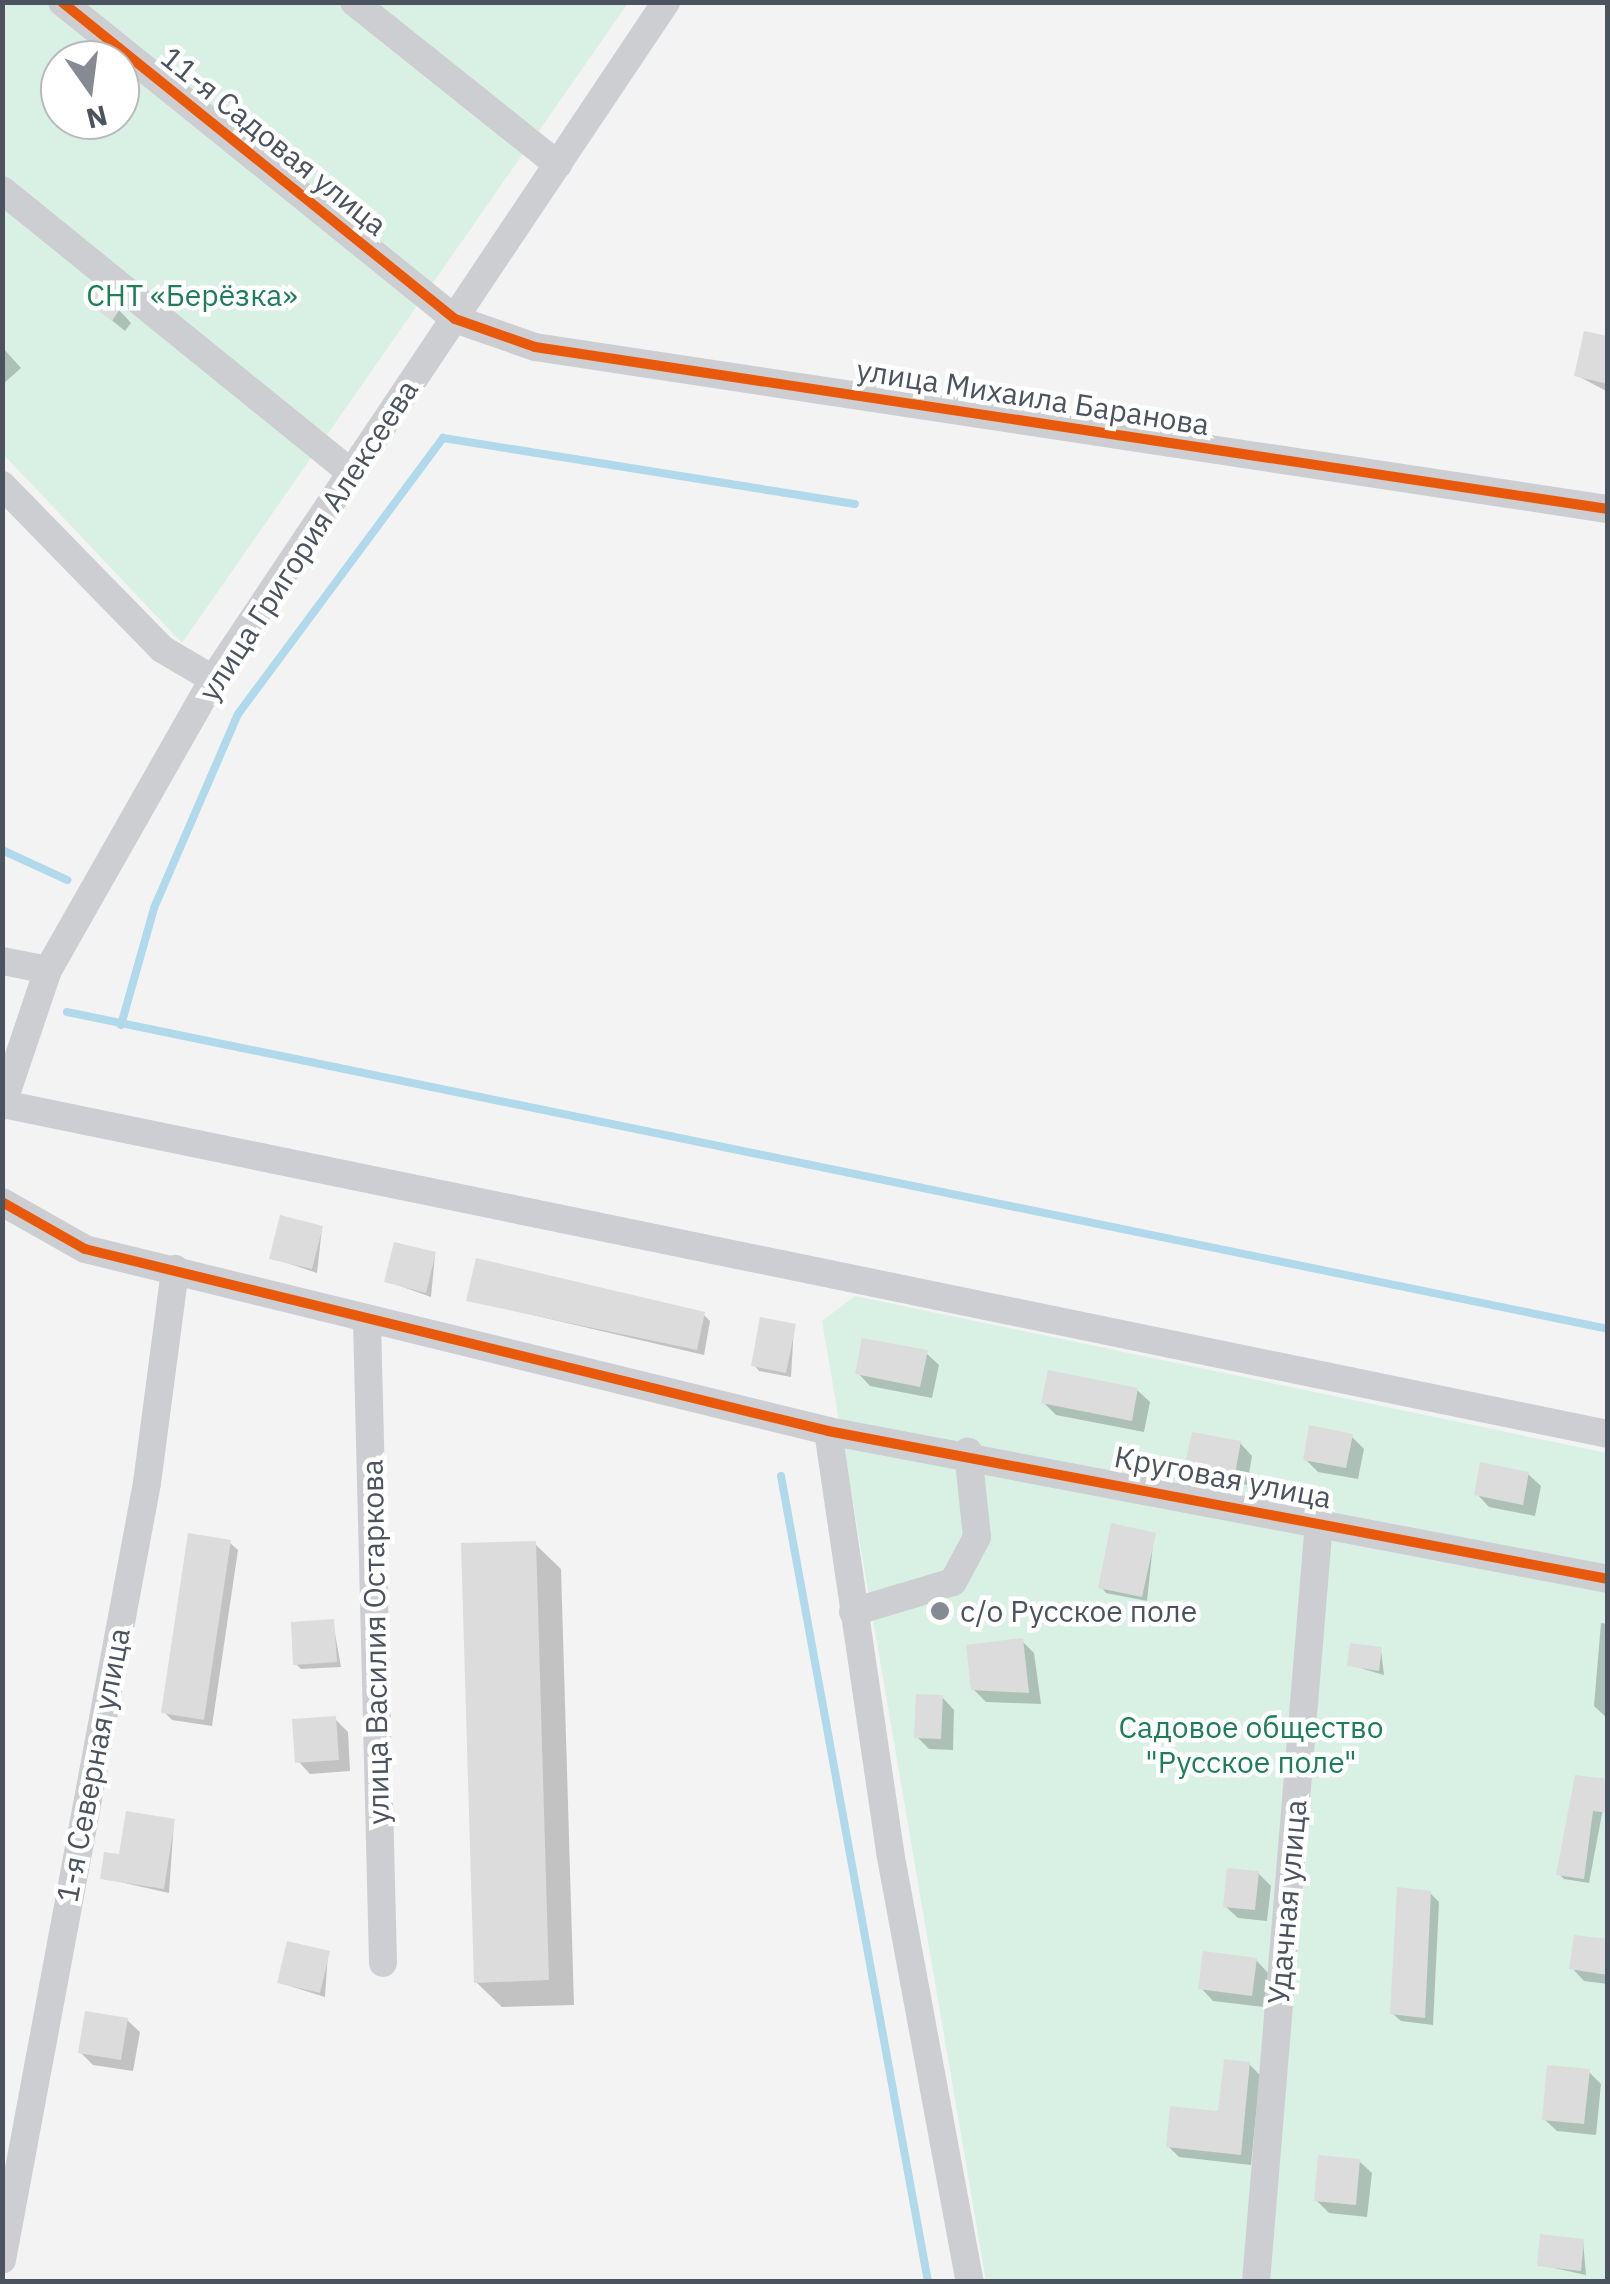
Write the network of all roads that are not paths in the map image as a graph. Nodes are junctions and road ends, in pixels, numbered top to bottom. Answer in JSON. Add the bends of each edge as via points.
{"nodes":[{"id":1,"x":62,"y":2,"type":"edge"},
{"id":2,"x":354,"y":2,"type":"edge"},
{"id":3,"x":666,"y":2,"type":"edge"},
{"id":4,"x":558,"y":165,"type":"junction"},
{"id":5,"x":2,"y":190,"type":"edge"},
{"id":6,"x":454,"y":318,"type":"junction"},
{"id":7,"x":351,"y":473,"type":"junction"},
{"id":8,"x":2,"y":485,"type":"edge"},
{"id":9,"x":1608,"y":509,"type":"edge"},
{"id":10,"x":213,"y":679,"type":"junction"},
{"id":11,"x":2,"y":961,"type":"edge"},
{"id":12,"x":48,"y":970,"type":"junction"},
{"id":13,"x":3,"y":1105,"type":"edge"},
{"id":14,"x":2,"y":1202,"type":"edge"},
{"id":15,"x":175,"y":1269,"type":"junction"},
{"id":16,"x":366,"y":1321,"type":"junction"},
{"id":17,"x":828,"y":1430,"type":"junction"},
{"id":18,"x":1608,"y":1434,"type":"edge"},
{"id":19,"x":968,"y":1450,"type":"junction"},
{"id":20,"x":1319,"y":1522,"type":"junction"},
{"id":21,"x":1608,"y":1578,"type":"edge"},
{"id":22,"x":852,"y":1612,"type":"junction"},
{"id":23,"x":383,"y":1964,"type":"dead end"},
{"id":24,"x":2,"y":2260,"type":"edge"},
{"id":25,"x":970,"y":2282,"type":"edge"},
{"id":26,"x":1256,"y":2282,"type":"edge"}],
"edges":[{"from":1,"to":6,"type":"street","name":"11-я Садовая улица"},
{"from":2,"to":4,"type":"street"},
{"from":3,"to":4,"type":"street","name":"улица Григория Алексеева"},
{"from":4,"to":6,"type":"street","name":"улица Григория Алексеева"},
{"from":5,"to":7,"type":"street"},
{"from":6,"to":7,"type":"street","name":"улица Григория Алексеева"},
{"from":6,"to":9,"type":"street","name":"улица Михаила Баранова","via":[[535,347]]},
{"from":7,"to":10,"type":"street","name":"улица Григория Алексеева"},
{"from":8,"to":10,"type":"street","via":[[162,649]]},
{"from":10,"to":12,"type":"street","name":"улица Григория Алексеева"},
{"from":11,"to":12,"type":"street"},
{"from":12,"to":13,"type":"street","name":"улица Григория Алексеева"},
{"from":13,"to":18,"type":"street"},
{"from":14,"to":15,"type":"street","name":"Круговая улица","via":[[84,1249]]},
{"from":15,"to":16,"type":"street","name":"Круговая улица"},
{"from":15,"to":24,"type":"street","name":"1-я Северная улица","via":[[147,1484]]},
{"from":16,"to":17,"type":"street","name":"Круговая улица"},
{"from":16,"to":23,"type":"street","name":"улица Василия Остаркова"},
{"from":17,"to":19,"type":"street","name":"Круговая улица"},
{"from":17,"to":22,"type":"street"},
{"from":19,"to":20,"type":"street","name":"Круговая улица"},
{"from":19,"to":22,"type":"street","via":[[977,1537],[953,1582]]},
{"from":20,"to":21,"type":"street","name":"Круговая улица"},
{"from":20,"to":26,"type":"street","name":"Удачная улица"},
{"from":22,"to":25,"type":"street"}]}
